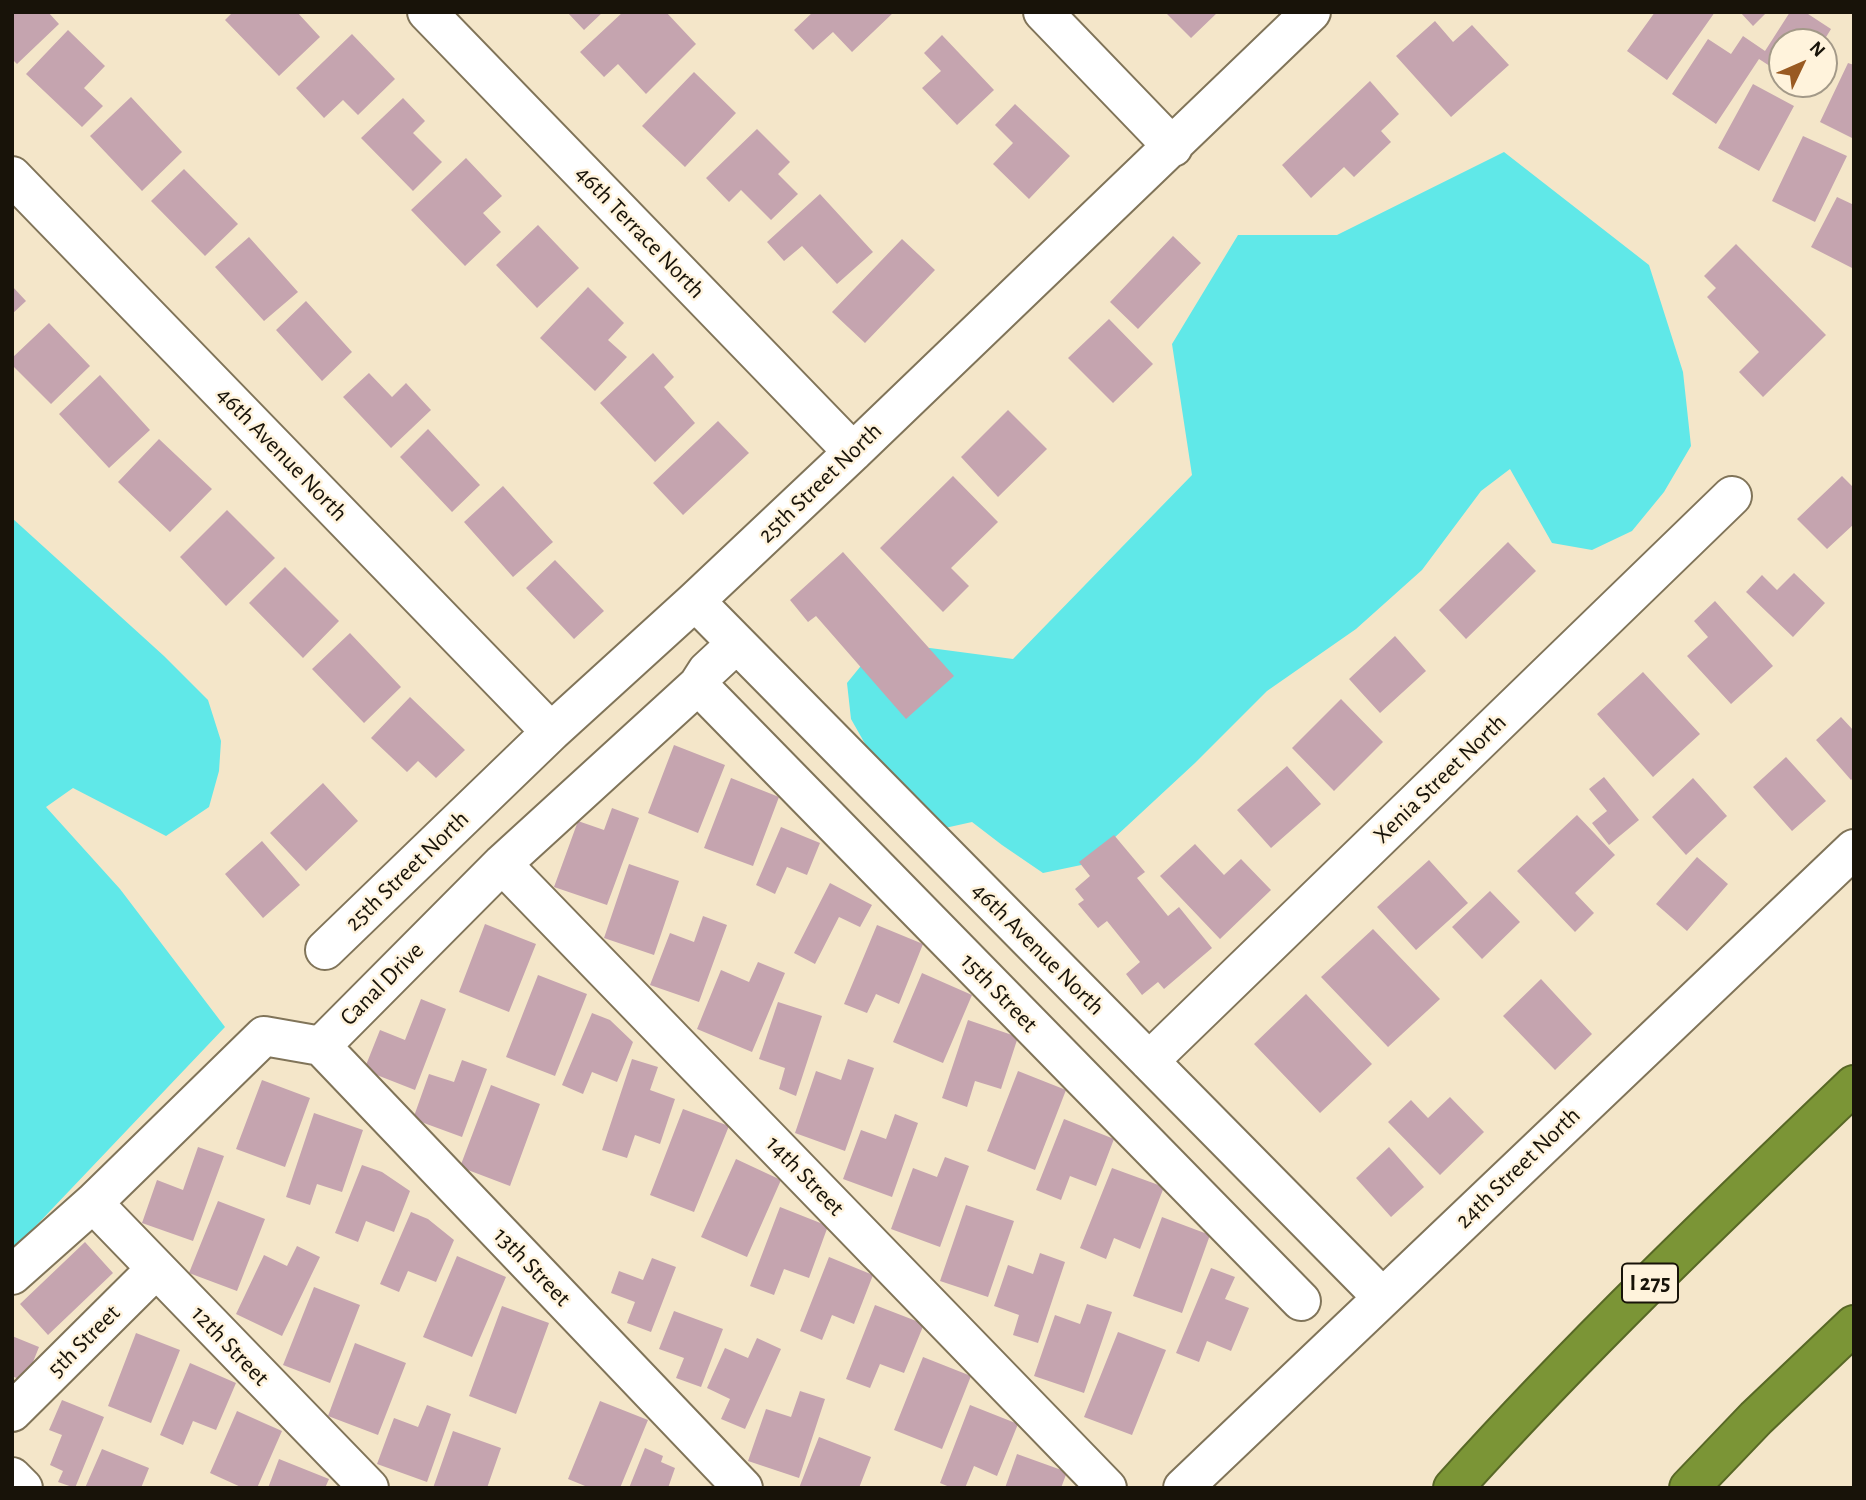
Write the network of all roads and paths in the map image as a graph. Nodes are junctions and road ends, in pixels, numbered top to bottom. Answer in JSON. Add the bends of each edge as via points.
{"nodes":[{"id":1,"x":428,"y":12,"type":"edge"},
{"id":2,"x":1043,"y":12,"type":"edge"},
{"id":3,"x":1311,"y":12,"type":"edge"},
{"id":4,"x":1173,"y":147,"type":"junction"},
{"id":5,"x":12,"y":176,"type":"edge"},
{"id":6,"x":853,"y":452,"type":"junction"},
{"id":7,"x":1732,"y":496,"type":"dead end"},
{"id":8,"x":695,"y":601,"type":"junction"},
{"id":9,"x":736,"y":644,"type":"junction"},
{"id":10,"x":698,"y":685,"type":"junction"},
{"id":11,"x":551,"y":732,"type":"junction"},
{"id":12,"x":1854,"y":849,"type":"edge"},
{"id":13,"x":502,"y":864,"type":"junction"},
{"id":14,"x":325,"y":950,"type":"dead end"},
{"id":15,"x":321,"y":1046,"type":"junction"},
{"id":16,"x":1149,"y":1061,"type":"junction"},
{"id":17,"x":1854,"y":1085,"type":"edge"},
{"id":18,"x":93,"y":1203,"type":"junction"},
{"id":19,"x":156,"y":1269,"type":"junction"},
{"id":20,"x":12,"y":1275,"type":"edge"},
{"id":21,"x":1382,"y":1297,"type":"junction"},
{"id":22,"x":1301,"y":1301,"type":"dead end"},
{"id":23,"x":1854,"y":1325,"type":"edge"},
{"id":24,"x":12,"y":1412,"type":"edge"},
{"id":25,"x":12,"y":1477,"type":"edge"},
{"id":26,"x":23,"y":1488,"type":"edge"},
{"id":27,"x":369,"y":1488,"type":"edge"},
{"id":28,"x":743,"y":1488,"type":"edge"},
{"id":29,"x":1107,"y":1488,"type":"edge"},
{"id":30,"x":1183,"y":1488,"type":"edge"},
{"id":31,"x":1453,"y":1488,"type":"edge"},
{"id":32,"x":1689,"y":1488,"type":"edge"}],
"edges":[{"from":1,"to":6,"type":"street","name":"46th Terrace North"},
{"from":2,"to":4,"type":"street"},
{"from":3,"to":4,"type":"street","name":"25th Street North"},
{"from":4,"to":6,"type":"street","name":"25th Street North"},
{"from":5,"to":11,"type":"street","name":"46th Avenue North"},
{"from":6,"to":8,"type":"street","name":"25th Street North"},
{"from":7,"to":16,"type":"street","name":"Xenia Street North"},
{"from":8,"to":9,"type":"street","name":"46th Avenue North"},
{"from":8,"to":11,"type":"street","name":"25th Street North"},
{"from":9,"to":10,"type":"street","name":"Canal Drive"},
{"from":9,"to":16,"type":"street","name":"46th Avenue North"},
{"from":10,"to":13,"type":"street","name":"Canal Drive"},
{"from":10,"to":22,"type":"street","name":"15th Street"},
{"from":11,"to":14,"type":"street","name":"25th Street North"},
{"from":12,"to":21,"type":"street","name":"24th Street North"},
{"from":13,"to":15,"type":"street","name":"Canal Drive"},
{"from":13,"to":29,"type":"street","name":"14th Street"},
{"from":15,"to":18,"type":"street","name":"Canal Drive","via":[[264,1036]]},
{"from":15,"to":28,"type":"street","name":"13th Street"},
{"from":16,"to":21,"type":"street","name":"46th Avenue North"},
{"from":17,"to":31,"type":"highway","number":"I 275","via":[[1698,1234]]},
{"from":18,"to":19,"type":"street","name":"12th Street"},
{"from":18,"to":20,"type":"street","name":"Canal Drive"},
{"from":19,"to":24,"type":"street","name":"5th Street"},
{"from":19,"to":27,"type":"street","name":"12th Street"},
{"from":21,"to":30,"type":"street","name":"24th Street North"},
{"from":23,"to":32,"type":"highway"},
{"from":25,"to":26,"type":"street"}]}
